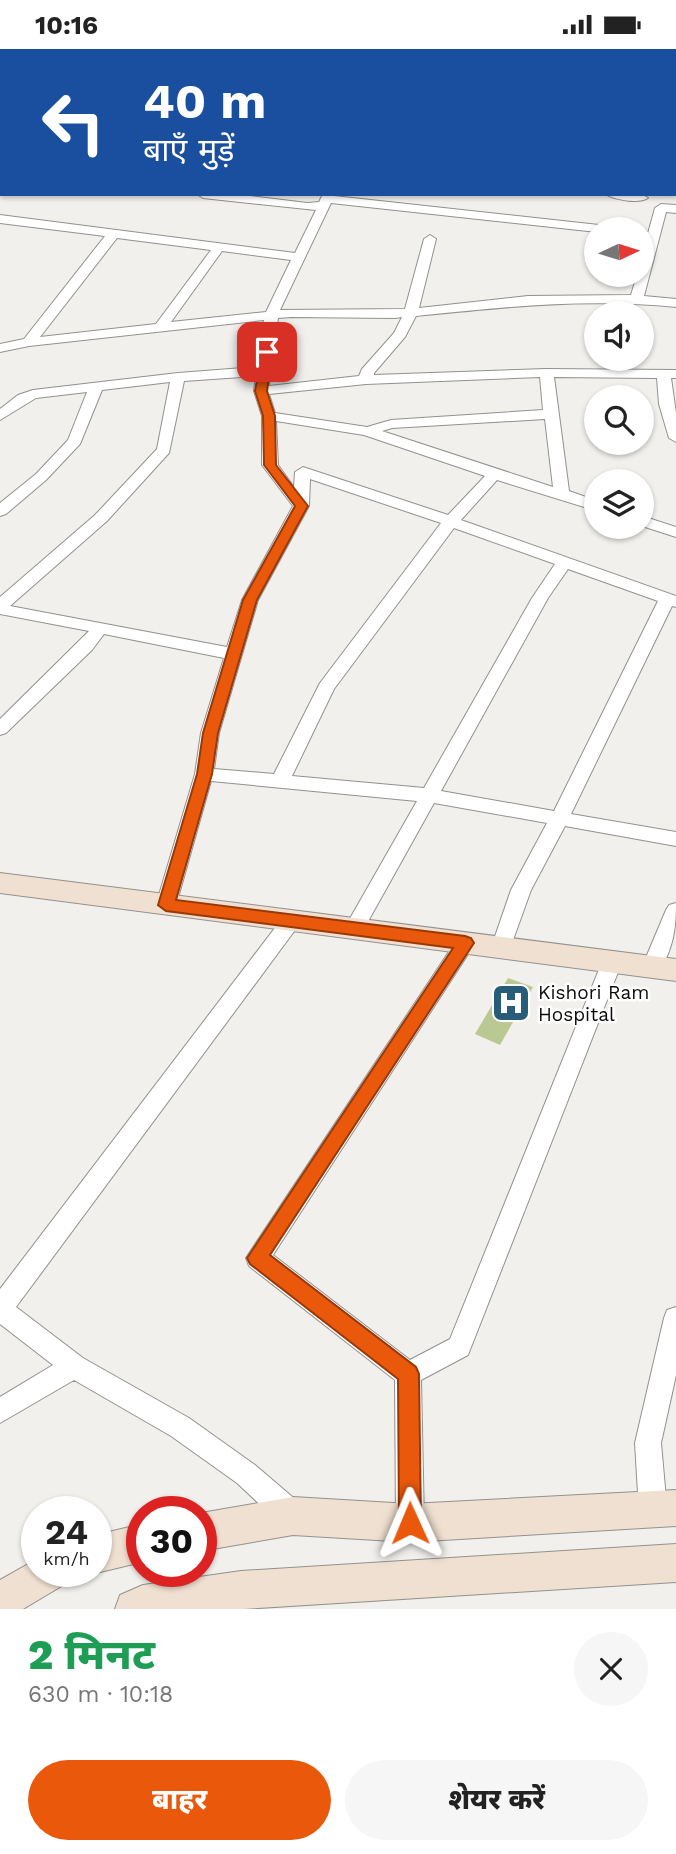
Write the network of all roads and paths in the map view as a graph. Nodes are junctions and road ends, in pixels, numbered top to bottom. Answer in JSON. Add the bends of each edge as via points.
{"nodes":[{"id":1,"x":218,"y":196,"type":"edge"},
{"id":2,"x":626,"y":196,"type":"edge"},
{"id":3,"x":642,"y":198,"type":"dead end"},
{"id":4,"x":326,"y":200,"type":"edge"},
{"id":5,"x":676,"y":209,"type":"edge"},
{"id":6,"x":3,"y":222,"type":"edge"},
{"id":7,"x":654,"y":223,"type":"edge"},
{"id":8,"x":584,"y":227,"type":"edge"},
{"id":9,"x":114,"y":233,"type":"junction"},
{"id":10,"x":430,"y":239,"type":"dead end"},
{"id":11,"x":219,"y":247,"type":"junction"},
{"id":12,"x":297,"y":257,"type":"junction"},
{"id":13,"x":639,"y":287,"type":"edge"},
{"id":14,"x":637,"y":299,"type":"junction"},
{"id":15,"x":676,"y":303,"type":"edge"},
{"id":16,"x":411,"y":312,"type":"junction"},
{"id":17,"x":272,"y":314,"type":"junction"},
{"id":18,"x":161,"y":327,"type":"junction"},
{"id":19,"x":29,"y":342,"type":"junction"},
{"id":20,"x":0,"y":348,"type":"edge"},
{"id":21,"x":265,"y":371,"type":"junction"},
{"id":22,"x":546,"y":373,"type":"junction"},
{"id":23,"x":670,"y":374,"type":"edge"},
{"id":24,"x":178,"y":377,"type":"junction"},
{"id":25,"x":366,"y":380,"type":"junction"},
{"id":26,"x":96,"y":387,"type":"junction"},
{"id":27,"x":261,"y":391,"type":"junction"},
{"id":28,"x":0,"y":398,"type":"edge"},
{"id":29,"x":23,"y":398,"type":"junction"},
{"id":30,"x":552,"y":414,"type":"junction"},
{"id":31,"x":0,"y":416,"type":"edge"},
{"id":32,"x":269,"y":416,"type":"junction"},
{"id":33,"x":367,"y":431,"type":"junction"},
{"id":34,"x":676,"y":438,"type":"edge"},
{"id":35,"x":494,"y":475,"type":"junction"},
{"id":36,"x":561,"y":492,"type":"junction"},
{"id":37,"x":584,"y":502,"type":"edge"},
{"id":38,"x":301,"y":506,"type":"junction"},
{"id":39,"x":0,"y":511,"type":"edge"},
{"id":40,"x":450,"y":522,"type":"junction"},
{"id":41,"x":654,"y":525,"type":"edge"},
{"id":42,"x":676,"y":532,"type":"edge"},
{"id":43,"x":564,"y":563,"type":"junction"},
{"id":44,"x":672,"y":601,"type":"edge"},
{"id":45,"x":0,"y":608,"type":"edge"},
{"id":46,"x":100,"y":628,"type":"junction"},
{"id":47,"x":234,"y":654,"type":"junction"},
{"id":48,"x":0,"y":729,"type":"edge"},
{"id":49,"x":204,"y":774,"type":"junction"},
{"id":50,"x":280,"y":781,"type":"junction"},
{"id":51,"x":427,"y":795,"type":"junction"},
{"id":52,"x":559,"y":819,"type":"junction"},
{"id":53,"x":676,"y":839,"type":"edge"},
{"id":54,"x":0,"y":884,"type":"edge"},
{"id":55,"x":166,"y":905,"type":"junction"},
{"id":56,"x":676,"y":910,"type":"edge"},
{"id":57,"x":291,"y":921,"type":"junction"},
{"id":58,"x":354,"y":929,"type":"junction"},
{"id":59,"x":465,"y":943,"type":"junction"},
{"id":60,"x":501,"y":947,"type":"junction"},
{"id":61,"x":612,"y":962,"type":"junction"},
{"id":62,"x":664,"y":968,"type":"edge"},
{"id":63,"x":0,"y":1309,"type":"edge"},
{"id":64,"x":676,"y":1318,"type":"edge"},
{"id":65,"x":74,"y":1366,"type":"junction"},
{"id":66,"x":408,"y":1374,"type":"junction"},
{"id":67,"x":0,"y":1411,"type":"edge"},
{"id":68,"x":664,"y":1509,"type":"edge"},
{"id":69,"x":293,"y":1515,"type":"junction"},
{"id":70,"x":410,"y":1523,"type":"junction"},
{"id":71,"x":217,"y":1529,"type":"edge"},
{"id":72,"x":676,"y":1563,"type":"edge"},
{"id":73,"x":24,"y":1587,"type":"edge"},
{"id":74,"x":0,"y":1601,"type":"edge"},
{"id":75,"x":134,"y":1609,"type":"edge"}],
"edges":[{"from":1,"to":4,"type":"street","via":[[307,208]]},
{"from":2,"to":3,"type":"street"},
{"from":4,"to":8,"type":"street"},
{"from":4,"to":12,"type":"street"},
{"from":5,"to":7,"type":"street","via":[[661,208]]},
{"from":6,"to":9,"type":"street"},
{"from":9,"to":11,"type":"street"},
{"from":9,"to":19,"type":"street"},
{"from":10,"to":16,"type":"street"},
{"from":11,"to":12,"type":"street"},
{"from":11,"to":18,"type":"street"},
{"from":12,"to":17,"type":"street"},
{"from":13,"to":14,"type":"street"},
{"from":14,"to":15,"type":"street"},
{"from":14,"to":16,"type":"street","via":[[528,300]]},
{"from":16,"to":17,"type":"street"},
{"from":16,"to":25,"type":"street","via":[[400,334],[367,372]]},
{"from":17,"to":18,"type":"street"},
{"from":17,"to":21,"type":"street"},
{"from":18,"to":19,"type":"street"},
{"from":19,"to":20,"type":"street"},
{"from":21,"to":24,"type":"street"},
{"from":21,"to":27,"type":"street"},
{"from":22,"to":23,"type":"street"},
{"from":22,"to":25,"type":"street"},
{"from":22,"to":30,"type":"street"},
{"from":23,"to":34,"type":"street","via":[[666,404]]},
{"from":24,"to":26,"type":"street"},
{"from":24,"to":45,"type":"street","via":[[164,450],[101,518]]},
{"from":25,"to":27,"type":"street"},
{"from":26,"to":29,"type":"street"},
{"from":26,"to":39,"type":"street","via":[[75,441]]},
{"from":27,"to":32,"type":"street"},
{"from":28,"to":29,"type":"street"},
{"from":29,"to":31,"type":"street"},
{"from":30,"to":33,"type":"street","via":[[391,424]]},
{"from":30,"to":36,"type":"street"},
{"from":32,"to":33,"type":"street"},
{"from":32,"to":38,"type":"street","via":[[270,465]]},
{"from":33,"to":35,"type":"street"},
{"from":35,"to":36,"type":"street"},
{"from":35,"to":40,"type":"street"},
{"from":36,"to":37,"type":"street"},
{"from":38,"to":40,"type":"street","via":[[303,472]]},
{"from":38,"to":47,"type":"street","via":[[250,600]]},
{"from":40,"to":43,"type":"street"},
{"from":40,"to":50,"type":"street","via":[[326,687]]},
{"from":41,"to":42,"type":"street"},
{"from":43,"to":44,"type":"street"},
{"from":43,"to":51,"type":"street"},
{"from":44,"to":52,"type":"street"},
{"from":45,"to":46,"type":"street"},
{"from":46,"to":47,"type":"street"},
{"from":46,"to":48,"type":"street"},
{"from":47,"to":49,"type":"street","via":[[210,733]]},
{"from":49,"to":50,"type":"street"},
{"from":49,"to":55,"type":"street"},
{"from":50,"to":51,"type":"street"},
{"from":51,"to":52,"type":"street"},
{"from":51,"to":58,"type":"street"},
{"from":52,"to":53,"type":"street"},
{"from":52,"to":60,"type":"street","via":[[521,890]]},
{"from":54,"to":55,"type":"street"},
{"from":55,"to":57,"type":"street"},
{"from":56,"to":62,"type":"street"},
{"from":57,"to":58,"type":"street"},
{"from":57,"to":63,"type":"street"},
{"from":58,"to":59,"type":"street"},
{"from":59,"to":60,"type":"street"},
{"from":59,"to":66,"type":"street","via":[[257,1258]]},
{"from":60,"to":61,"type":"street"},
{"from":61,"to":62,"type":"street"},
{"from":61,"to":66,"type":"street","via":[[459,1347]]},
{"from":63,"to":65,"type":"street"},
{"from":64,"to":68,"type":"street","via":[[648,1443]]},
{"from":65,"to":67,"type":"street"},
{"from":65,"to":69,"type":"street","via":[[180,1427]]},
{"from":66,"to":70,"type":"street"},
{"from":68,"to":70,"type":"street"},
{"from":69,"to":70,"type":"street"},
{"from":69,"to":71,"type":"street"},
{"from":72,"to":75,"type":"street","via":[[240,1590]]},
{"from":73,"to":74,"type":"street"}]}
